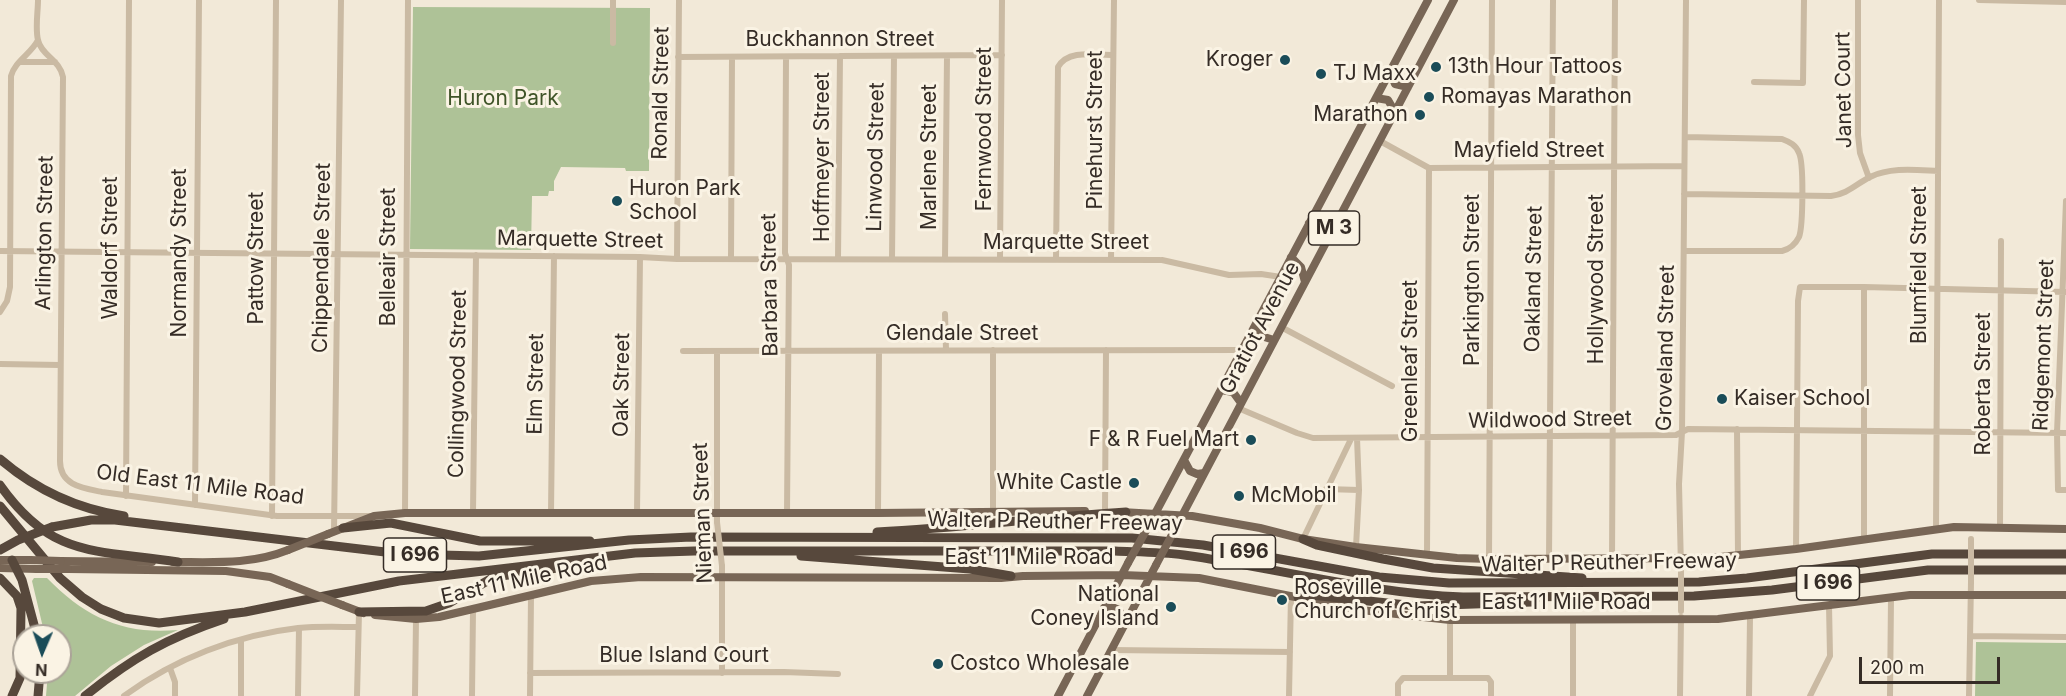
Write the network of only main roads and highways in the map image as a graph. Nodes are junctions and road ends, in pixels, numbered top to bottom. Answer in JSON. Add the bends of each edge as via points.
{"nodes":[{"id":1,"x":1428,"y":0,"type":"edge"},
{"id":2,"x":1454,"y":0,"type":"edge"},
{"id":3,"x":1390,"y":71,"type":"junction"},
{"id":4,"x":1408,"y":87,"type":"junction"},
{"id":5,"x":1376,"y":98,"type":"junction"},
{"id":6,"x":1395,"y":112,"type":"junction"},
{"id":7,"x":1309,"y":223,"type":"junction"},
{"id":8,"x":1328,"y":239,"type":"junction"},
{"id":9,"x":1291,"y":257,"type":"junction"},
{"id":10,"x":1305,"y":282,"type":"junction"},
{"id":11,"x":1256,"y":324,"type":"junction"},
{"id":12,"x":1274,"y":340,"type":"junction"},
{"id":13,"x":1221,"y":390,"type":"junction"},
{"id":14,"x":1239,"y":406,"type":"junction"},
{"id":15,"x":0,"y":459,"type":"edge"},
{"id":16,"x":1184,"y":460,"type":"junction"},
{"id":17,"x":1204,"y":473,"type":"junction"},
{"id":18,"x":0,"y":485,"type":"edge"},
{"id":19,"x":0,"y":507,"type":"edge"},
{"id":20,"x":1126,"y":512,"type":"junction"},
{"id":21,"x":1155,"y":514,"type":"junction"},
{"id":22,"x":1182,"y":515,"type":"junction"},
{"id":23,"x":2066,"y":529,"type":"edge"},
{"id":24,"x":221,"y":531,"type":"junction"},
{"id":25,"x":335,"y":531,"type":"junction"},
{"id":26,"x":818,"y":537,"type":"junction"},
{"id":27,"x":1303,"y":539,"type":"junction"},
{"id":28,"x":610,"y":542,"type":"junction"},
{"id":29,"x":0,"y":550,"type":"edge"},
{"id":30,"x":694,"y":551,"type":"junction"},
{"id":31,"x":2066,"y":554,"type":"edge"},
{"id":32,"x":272,"y":556,"type":"junction"},
{"id":33,"x":606,"y":556,"type":"junction"},
{"id":34,"x":0,"y":560,"type":"edge"},
{"id":35,"x":178,"y":562,"type":"junction"},
{"id":36,"x":14,"y":564,"type":"junction"},
{"id":37,"x":0,"y":568,"type":"edge"},
{"id":38,"x":2066,"y":570,"type":"edge"},
{"id":39,"x":1011,"y":576,"type":"junction"},
{"id":40,"x":1122,"y":576,"type":"junction"},
{"id":41,"x":1151,"y":576,"type":"junction"},
{"id":42,"x":270,"y":577,"type":"junction"},
{"id":43,"x":0,"y":578,"type":"edge"},
{"id":44,"x":1668,"y":582,"type":"junction"},
{"id":45,"x":2066,"y":595,"type":"edge"},
{"id":46,"x":1294,"y":596,"type":"junction"},
{"id":47,"x":1590,"y":596,"type":"junction"},
{"id":48,"x":1104,"y":608,"type":"junction"},
{"id":49,"x":245,"y":612,"type":"junction"},
{"id":50,"x":359,"y":612,"type":"junction"},
{"id":51,"x":34,"y":624,"type":"edge"},
{"id":52,"x":1125,"y":625,"type":"junction"},
{"id":53,"x":1061,"y":693,"type":"edge"},
{"id":54,"x":12,"y":696,"type":"edge"},
{"id":55,"x":85,"y":696,"type":"edge"},
{"id":56,"x":1087,"y":696,"type":"edge"}],
"edges":[{"from":1,"to":3,"type":"main road","name":"Gratiot Avenue","number":"M 3"},
{"from":2,"to":4,"type":"main road","name":"Gratiot Avenue","number":"M 3"},
{"from":3,"to":4,"type":"main road","via":[[1395,84]]},
{"from":3,"to":5,"type":"main road","name":"Gratiot Avenue","number":"M 3"},
{"from":4,"to":6,"type":"main road","name":"Gratiot Avenue","number":"M 3"},
{"from":5,"to":6,"type":"main road","via":[[1388,100]]},
{"from":5,"to":7,"type":"main road","name":"Gratiot Avenue","number":"M 3"},
{"from":6,"to":8,"type":"main road","name":"Gratiot Avenue","number":"M 3"},
{"from":7,"to":8,"type":"main road","via":[[1317,235]]},
{"from":7,"to":9,"type":"main road","name":"Gratiot Avenue","number":"M 3"},
{"from":8,"to":10,"type":"main road","name":"Gratiot Avenue","number":"M 3"},
{"from":9,"to":10,"type":"main road","via":[[1301,267]]},
{"from":9,"to":11,"type":"main road","name":"Gratiot Avenue","number":"M 3"},
{"from":10,"to":12,"type":"main road","name":"Gratiot Avenue","number":"M 3"},
{"from":11,"to":12,"type":"main road","via":[[1261,336]]},
{"from":11,"to":13,"type":"main road","name":"Gratiot Avenue","number":"M 3"},
{"from":12,"to":14,"type":"main road","name":"Gratiot Avenue","number":"M 3"},
{"from":13,"to":14,"type":"main road","via":[[1233,392]]},
{"from":13,"to":16,"type":"main road","name":"Gratiot Avenue","number":"M 3"},
{"from":14,"to":17,"type":"main road","name":"Gratiot Avenue","number":"M 3"},
{"from":15,"to":24,"type":"highway","via":[[34,485],[72,503],[113,514]]},
{"from":16,"to":17,"type":"main road","via":[[1190,471]]},
{"from":16,"to":21,"type":"main road","name":"Gratiot Avenue","number":"M 3"},
{"from":17,"to":22,"type":"main road","name":"Gratiot Avenue","number":"M 3"},
{"from":18,"to":35,"type":"highway","via":[[26,517],[65,543],[82,549]]},
{"from":19,"to":49,"type":"highway","via":[[60,578],[82,597],[113,614],[166,624]]},
{"from":20,"to":21,"type":"main road","name":"East 11 Mile Road"},
{"from":20,"to":25,"type":"main road","name":"East 11 Mile Road","via":[[405,513],[374,516]]},
{"from":20,"to":26,"type":"highway"},
{"from":21,"to":22,"type":"main road","name":"East 11 Mile Road"},
{"from":21,"to":40,"type":"main road","number":"M 3","bridge":true},
{"from":22,"to":27,"type":"main road","name":"East 11 Mile Road"},
{"from":22,"to":41,"type":"main road","number":"M 3","bridge":true},
{"from":23,"to":27,"type":"main road","name":"East 11 Mile Road","via":[[1972,527],[1738,556],[1612,559],[1489,560]]},
{"from":24,"to":28,"type":"highway","name":"Walter P Reuther Freeway","number":"I 696","via":[[435,557]]},
{"from":24,"to":29,"type":"highway","bridge":true,"via":[[91,520],[52,527]]},
{"from":25,"to":28,"type":"highway","via":[[392,523],[480,541]]},
{"from":25,"to":32,"type":"main road","name":"East 11 Mile Road","bridge":true},
{"from":26,"to":28,"type":"highway","name":"Walter P Reuther Freeway","number":"I 696","via":[[676,537]]},
{"from":26,"to":44,"type":"highway","name":"Walter P Reuther Freeway","number":"I 696","via":[[1132,538],[1203,545],[1414,581]]},
{"from":27,"to":44,"type":"highway","via":[[1433,568]]},
{"from":30,"to":33,"type":"highway","name":"Walter P Reuther Freeway","number":"I 696"},
{"from":30,"to":39,"type":"highway","via":[[907,564]]},
{"from":30,"to":47,"type":"highway","name":"Walter P Reuther Freeway","number":"I 696","via":[[1115,551],[1214,560],[1400,593],[1463,597]]},
{"from":31,"to":44,"type":"highway","name":"Walter P Reuther Freeway","number":"I 696","via":[[1940,554],[1747,578]]},
{"from":32,"to":35,"type":"main road","name":"East 11 Mile Road","via":[[233,562]]},
{"from":32,"to":42,"type":"main road","via":[[266,567]]},
{"from":33,"to":49,"type":"highway","name":"Walter P Reuther Freeway","number":"I 696","via":[[399,580]]},
{"from":33,"to":50,"type":"highway","via":[[566,567],[494,577],[449,603],[426,611]]},
{"from":34,"to":36,"type":"main road","name":"East 11 Mile Road"},
{"from":35,"to":36,"type":"main road","name":"East 11 Mile Road","bridge":true,"via":[[30,560]]},
{"from":36,"to":37,"type":"main road","name":"East 11 Mile Road"},
{"from":36,"to":42,"type":"main road","name":"East 11 Mile Road","bridge":true,"via":[[37,569],[226,571]]},
{"from":36,"to":51,"type":"highway"},
{"from":38,"to":47,"type":"highway","name":"Walter P Reuther Freeway","number":"I 696","via":[[1928,570],[1726,595]]},
{"from":39,"to":40,"type":"main road","name":"East 11 Mile Road"},
{"from":39,"to":50,"type":"main road","name":"East 11 Mile Road","via":[[616,578],[416,619]]},
{"from":40,"to":41,"type":"main road","name":"East 11 Mile Road"},
{"from":40,"to":48,"type":"main road","number":"M 3"},
{"from":41,"to":46,"type":"main road","name":"East 11 Mile Road","via":[[1221,581]]},
{"from":41,"to":52,"type":"main road","number":"M 3"},
{"from":42,"to":50,"type":"main road","name":"East 11 Mile Road","bridge":true},
{"from":43,"to":54,"type":"highway","via":[[17,596],[21,608],[20,678]]},
{"from":45,"to":46,"type":"main road","name":"East 11 Mile Road","via":[[1925,594],[1750,617],[1681,621],[1450,620],[1388,614]]},
{"from":46,"to":47,"type":"highway","via":[[1416,606],[1560,601]]},
{"from":48,"to":52,"type":"main road","via":[[1119,610]]},
{"from":48,"to":53,"type":"main road","number":"M 3"},
{"from":49,"to":55,"type":"highway","via":[[154,647]]},
{"from":52,"to":56,"type":"main road","number":"M 3"}]}
